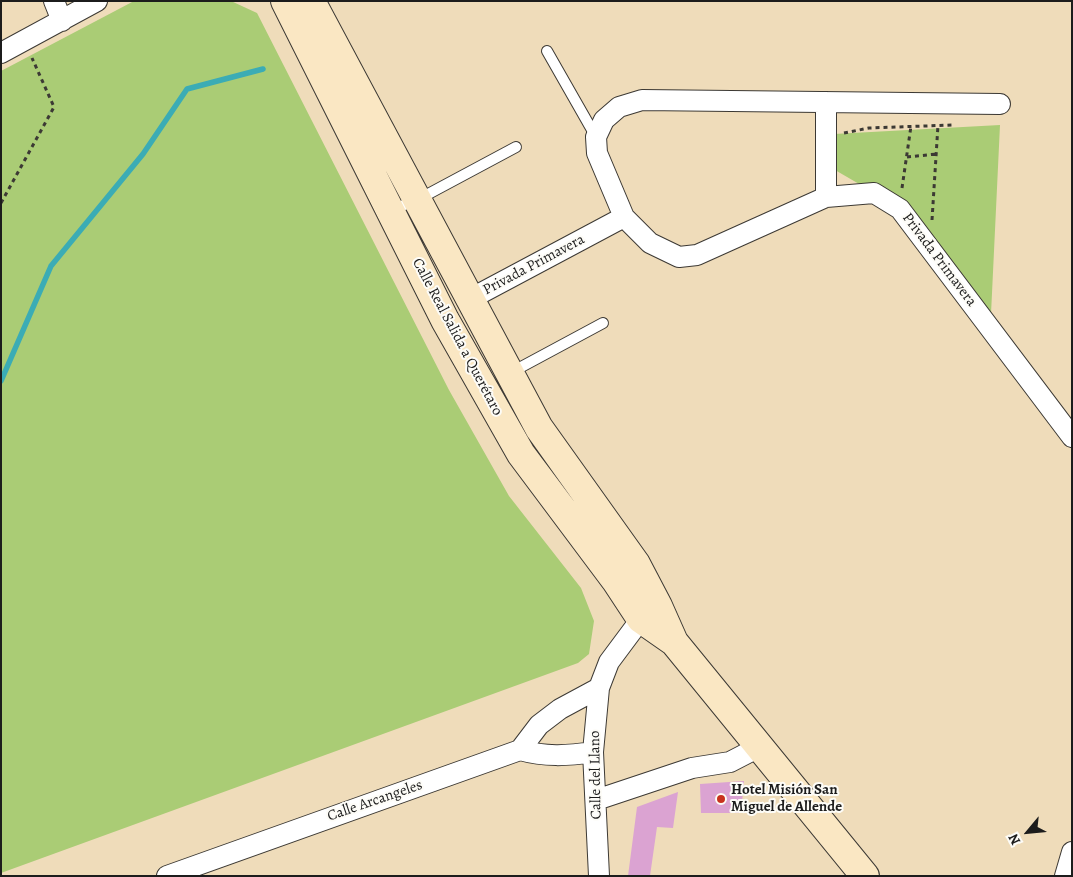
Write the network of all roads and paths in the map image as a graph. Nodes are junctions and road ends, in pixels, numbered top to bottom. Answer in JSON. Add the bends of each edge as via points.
{"nodes":[{"id":1,"x":54,"y":1,"type":"edge"},
{"id":2,"x":285,"y":1,"type":"edge"},
{"id":3,"x":311,"y":1,"type":"edge"},
{"id":4,"x":87,"y":4,"type":"edge"},
{"id":5,"x":62,"y":21,"type":"junction"},
{"id":6,"x":24,"y":42,"type":"junction"},
{"id":7,"x":547,"y":51,"type":"dead end"},
{"id":8,"x":1,"y":54,"type":"edge"},
{"id":9,"x":826,"y":102,"type":"junction"},
{"id":10,"x":1000,"y":104,"type":"dead end"},
{"id":11,"x":956,"y":124,"type":"dead end"},
{"id":12,"x":938,"y":125,"type":"junction"},
{"id":13,"x":911,"y":126,"type":"junction"},
{"id":14,"x":596,"y":137,"type":"junction"},
{"id":15,"x":842,"y":141,"type":"dead end"},
{"id":16,"x":516,"y":147,"type":"dead end"},
{"id":17,"x":937,"y":154,"type":"junction"},
{"id":18,"x":907,"y":157,"type":"junction"},
{"id":19,"x":901,"y":196,"type":"dead end"},
{"id":20,"x":826,"y":197,"type":"junction"},
{"id":21,"x":417,"y":200,"type":"junction"},
{"id":22,"x":1,"y":203,"type":"edge"},
{"id":23,"x":390,"y":211,"type":"junction"},
{"id":24,"x":624,"y":217,"type":"junction"},
{"id":25,"x":926,"y":220,"type":"dead end"},
{"id":26,"x":470,"y":299,"type":"junction"},
{"id":27,"x":603,"y":323,"type":"dead end"},
{"id":28,"x":510,"y":373,"type":"junction"},
{"id":29,"x":1072,"y":437,"type":"edge"},
{"id":30,"x":650,"y":613,"type":"junction"},
{"id":31,"x":599,"y":688,"type":"junction"},
{"id":32,"x":758,"y":747,"type":"junction"},
{"id":33,"x":520,"y":750,"type":"junction"},
{"id":34,"x":593,"y":752,"type":"junction"},
{"id":35,"x":596,"y":800,"type":"junction"},
{"id":36,"x":231,"y":852,"type":"junction"},
{"id":37,"x":1072,"y":852,"type":"edge"},
{"id":38,"x":167,"y":876,"type":"edge"},
{"id":39,"x":210,"y":876,"type":"edge"},
{"id":40,"x":599,"y":876,"type":"edge"},
{"id":41,"x":865,"y":876,"type":"edge"},
{"id":42,"x":1066,"y":876,"type":"edge"}],
"edges":[{"from":1,"to":5,"type":"street"},
{"from":2,"to":23,"type":"street","name":"Calle Real Salida a Querétaro"},
{"from":3,"to":21,"type":"street","name":"Calle Real Salida a Querétaro"},
{"from":4,"to":5,"type":"street"},
{"from":5,"to":6,"type":"street"},
{"from":6,"to":8,"type":"street"},
{"from":6,"to":22,"type":"path","via":[[54,107]]},
{"from":7,"to":14,"type":"lane"},
{"from":9,"to":10,"type":"street"},
{"from":9,"to":14,"type":"street","via":[[642,100],[619,107],[604,120]]},
{"from":9,"to":20,"type":"street"},
{"from":11,"to":12,"type":"path"},
{"from":12,"to":13,"type":"path"},
{"from":12,"to":17,"type":"path"},
{"from":13,"to":15,"type":"path","via":[[842,133]]},
{"from":13,"to":18,"type":"path"},
{"from":14,"to":24,"type":"street","name":"Privada Primavera","via":[[597,153]]},
{"from":16,"to":21,"type":"lane"},
{"from":17,"to":18,"type":"path"},
{"from":17,"to":25,"type":"path","via":[[932,226]]},
{"from":18,"to":19,"type":"path"},
{"from":20,"to":24,"type":"street","name":"Privada Primavera","via":[[697,255],[679,257],[650,242]]},
{"from":20,"to":29,"type":"street","name":"Privada Primavera","via":[[874,193],[900,209]]},
{"from":21,"to":23,"type":"lane"},
{"from":21,"to":26,"type":"street","name":"Calle Real Salida a Querétaro"},
{"from":23,"to":30,"type":"street","name":"Calle Real Salida a Querétaro","via":[[445,320],[521,454],[616,581]]},
{"from":24,"to":26,"type":"street","name":"Privada Primavera"},
{"from":26,"to":28,"type":"street","name":"Calle Real Salida a Querétaro"},
{"from":27,"to":28,"type":"lane"},
{"from":28,"to":30,"type":"street","name":"Calle Real Salida a Querétaro","via":[[539,428],[636,564]]},
{"from":30,"to":31,"type":"street","name":"Calle del Llano","via":[[609,662]]},
{"from":30,"to":32,"type":"street","name":"Calle Real Salida a Querétaro"},
{"from":31,"to":33,"type":"street","via":[[560,709],[539,725]]},
{"from":31,"to":34,"type":"street","name":"Calle del Llano"},
{"from":32,"to":35,"type":"street","via":[[730,762],[692,768]]},
{"from":32,"to":41,"type":"street","name":"Calle Real Salida a Querétaro"},
{"from":33,"to":34,"type":"street","via":[[540,756]]},
{"from":33,"to":36,"type":"street","name":"Calle Arcangeles"},
{"from":34,"to":35,"type":"street","name":"Calle del Llano"},
{"from":35,"to":40,"type":"street","name":"Calle del Llano"},
{"from":36,"to":38,"type":"street","name":"Calle Arcangeles"},
{"from":36,"to":39,"type":"street","name":"Calle Arcangeles"},
{"from":37,"to":42,"type":"street"}]}
